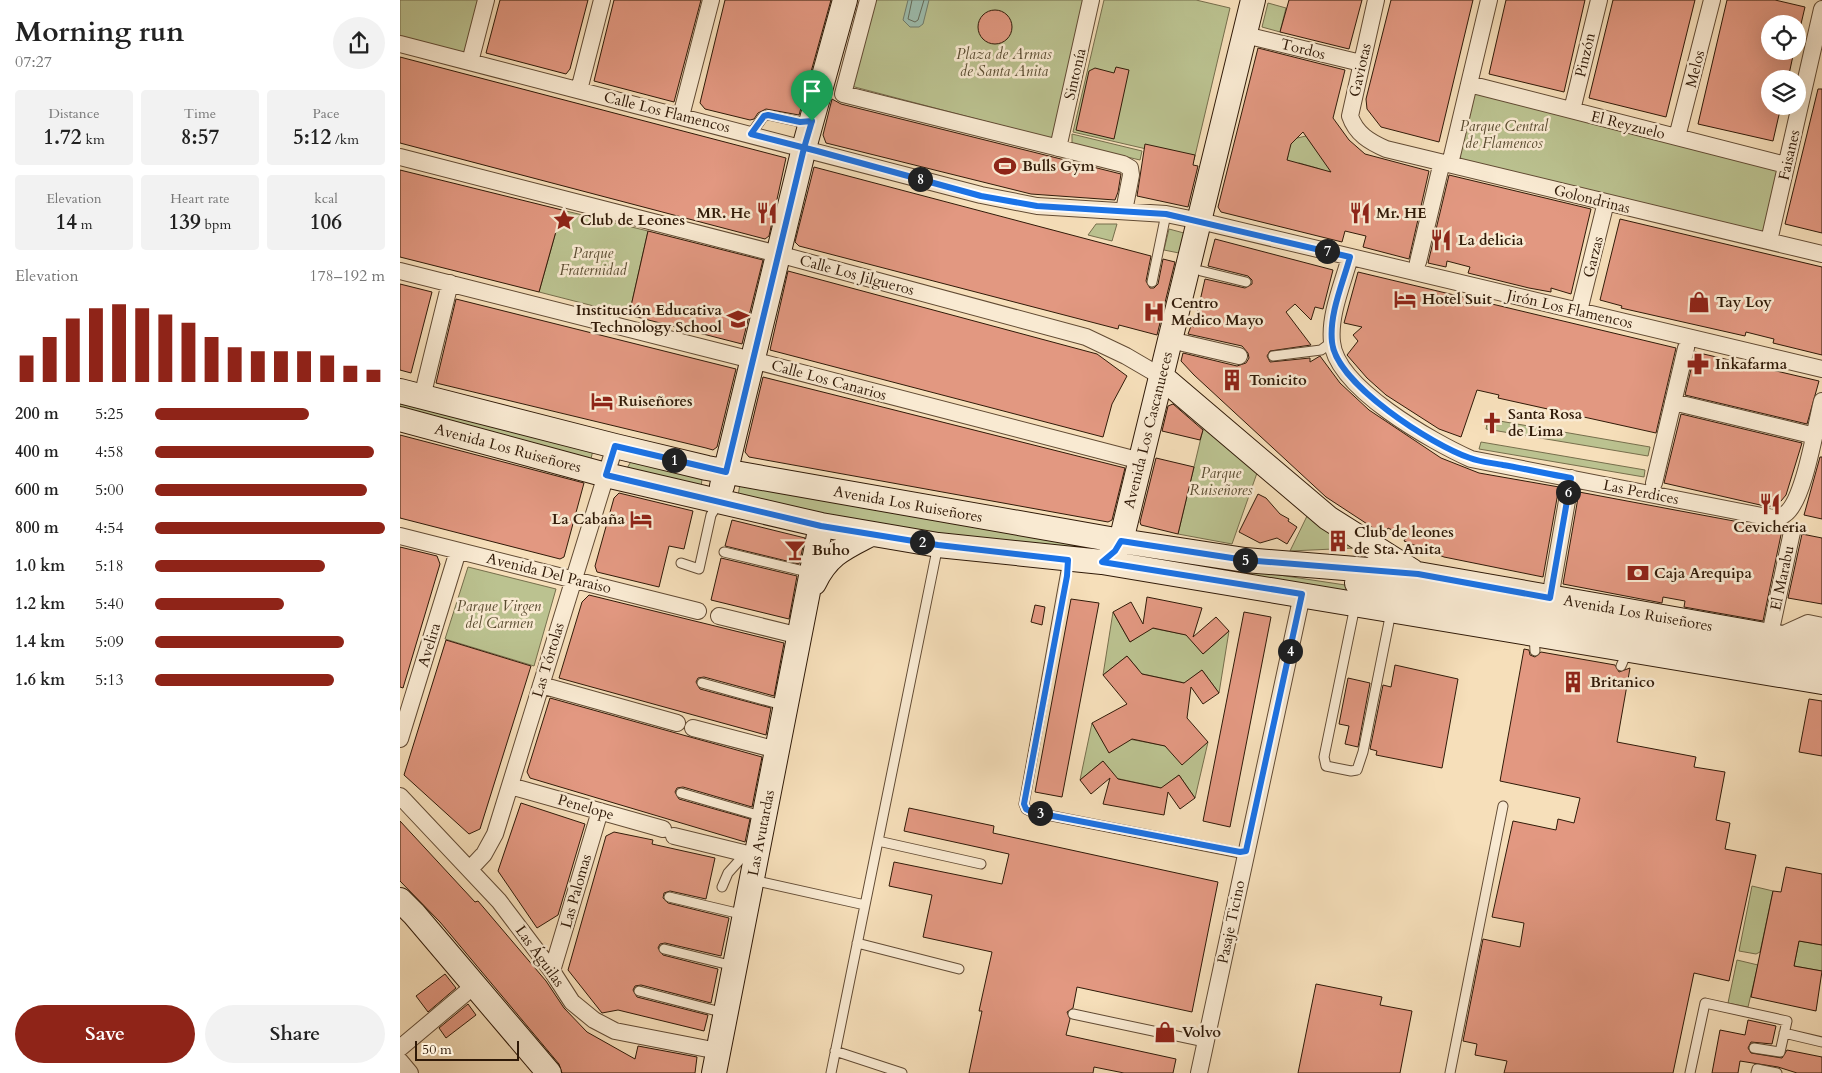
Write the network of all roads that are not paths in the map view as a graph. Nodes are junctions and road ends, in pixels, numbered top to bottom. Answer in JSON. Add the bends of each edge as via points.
{"nodes":[{"id":1,"x":486,"y":0,"type":"edge"},
{"id":2,"x":602,"y":0,"type":"edge"},
{"id":3,"x":711,"y":0,"type":"edge"},
{"id":4,"x":845,"y":0,"type":"edge"},
{"id":5,"x":868,"y":0,"type":"edge"},
{"id":6,"x":1091,"y":0,"type":"edge"},
{"id":7,"x":1253,"y":0,"type":"edge"},
{"id":8,"x":1376,"y":0,"type":"edge"},
{"id":9,"x":1489,"y":0,"type":"edge"},
{"id":10,"x":1599,"y":0,"type":"edge"},
{"id":11,"x":1712,"y":0,"type":"edge"},
{"id":12,"x":1822,"y":9,"type":"edge"},
{"id":13,"x":1245,"y":35,"type":"junction"},
{"id":14,"x":400,"y":44,"type":"edge"},
{"id":15,"x":470,"y":62,"type":"junction"},
{"id":16,"x":1361,"y":63,"type":"junction"},
{"id":17,"x":1469,"y":84,"type":"junction"},
{"id":18,"x":579,"y":90,"type":"junction"},
{"id":19,"x":1572,"y":110,"type":"junction"},
{"id":20,"x":681,"y":116,"type":"junction"},
{"id":21,"x":812,"y":121,"type":"junction"},
{"id":22,"x":751,"y":134,"type":"junction"},
{"id":23,"x":1364,"y":137,"type":"joint"},
{"id":24,"x":1677,"y":137,"type":"junction"},
{"id":25,"x":804,"y":148,"type":"junction"},
{"id":26,"x":1058,"y":148,"type":"junction"},
{"id":27,"x":400,"y":157,"type":"edge"},
{"id":28,"x":1786,"y":165,"type":"junction"},
{"id":29,"x":1445,"y":167,"type":"junction"},
{"id":30,"x":1606,"y":202,"type":"junction"},
{"id":31,"x":1124,"y":211,"type":"junction"},
{"id":32,"x":1166,"y":214,"type":"junction"},
{"id":33,"x":1200,"y":221,"type":"junction"},
{"id":34,"x":1769,"y":241,"type":"junction"},
{"id":35,"x":778,"y":254,"type":"junction"},
{"id":36,"x":1822,"y":254,"type":"edge"},
{"id":37,"x":1350,"y":257,"type":"junction"},
{"id":38,"x":1418,"y":262,"type":"dead end"},
{"id":39,"x":400,"y":271,"type":"edge"},
{"id":40,"x":1201,"y":271,"type":"dead end"},
{"id":41,"x":1152,"y":282,"type":"dead end"},
{"id":42,"x":1246,"y":282,"type":"dead end"},
{"id":43,"x":450,"y":283,"type":"junction"},
{"id":44,"x":1580,"y":312,"type":"junction"},
{"id":45,"x":1332,"y":342,"type":"junction"},
{"id":46,"x":1183,"y":343,"type":"dead end"},
{"id":47,"x":1686,"y":348,"type":"dead end"},
{"id":48,"x":1239,"y":356,"type":"dead end"},
{"id":49,"x":1273,"y":356,"type":"dead end"},
{"id":50,"x":752,"y":360,"type":"junction"},
{"id":51,"x":1822,"y":369,"type":"edge"},
{"id":52,"x":1162,"y":377,"type":"junction"},
{"id":53,"x":411,"y":394,"type":"edge"},
{"id":54,"x":1822,"y":401,"type":"edge"},
{"id":55,"x":1673,"y":402,"type":"junction"},
{"id":56,"x":400,"y":419,"type":"edge"},
{"id":57,"x":1807,"y":434,"type":"dead end"},
{"id":58,"x":615,"y":446,"type":"junction"},
{"id":59,"x":1141,"y":461,"type":"junction"},
{"id":60,"x":726,"y":472,"type":"junction"},
{"id":61,"x":606,"y":475,"type":"junction"},
{"id":62,"x":1571,"y":478,"type":"junction"},
{"id":63,"x":1654,"y":483,"type":"dead end"},
{"id":64,"x":719,"y":502,"type":"junction"},
{"id":65,"x":821,"y":526,"type":"junction"},
{"id":66,"x":1792,"y":532,"type":"dead end"},
{"id":67,"x":871,"y":534,"type":"junction"},
{"id":68,"x":400,"y":536,"type":"edge"},
{"id":69,"x":1121,"y":541,"type":"junction"},
{"id":70,"x":938,"y":545,"type":"junction"},
{"id":71,"x":458,"y":551,"type":"junction"},
{"id":72,"x":724,"y":552,"type":"dead end"},
{"id":73,"x":1068,"y":560,"type":"junction"},
{"id":74,"x":1245,"y":560,"type":"junction"},
{"id":75,"x":1102,"y":562,"type":"junction"},
{"id":76,"x":681,"y":563,"type":"dead end"},
{"id":77,"x":1418,"y":574,"type":"junction"},
{"id":78,"x":573,"y":580,"type":"junction"},
{"id":79,"x":810,"y":583,"type":"junction"},
{"id":80,"x":1302,"y":594,"type":"junction"},
{"id":81,"x":1550,"y":598,"type":"junction"},
{"id":82,"x":1355,"y":603,"type":"junction"},
{"id":83,"x":1482,"y":605,"type":"junction"},
{"id":84,"x":1392,"y":609,"type":"junction"},
{"id":85,"x":698,"y":610,"type":"dead end"},
{"id":86,"x":718,"y":616,"type":"dead end"},
{"id":87,"x":1822,"y":626,"type":"edge"},
{"id":88,"x":1774,"y":631,"type":"junction"},
{"id":89,"x":800,"y":636,"type":"junction"},
{"id":90,"x":1822,"y":645,"type":"edge"},
{"id":91,"x":1822,"y":664,"type":"edge"},
{"id":92,"x":1822,"y":682,"type":"edge"},
{"id":93,"x":702,"y":683,"type":"dead end"},
{"id":94,"x":541,"y":685,"type":"junction"},
{"id":95,"x":786,"y":706,"type":"junction"},
{"id":96,"x":677,"y":723,"type":"dead end"},
{"id":97,"x":693,"y":728,"type":"dead end"},
{"id":98,"x":400,"y":739,"type":"edge"},
{"id":99,"x":777,"y":750,"type":"junction"},
{"id":100,"x":510,"y":786,"type":"junction"},
{"id":101,"x":681,"y":793,"type":"dead end"},
{"id":102,"x":400,"y":796,"type":"edge"},
{"id":103,"x":1503,"y":806,"type":"dead end"},
{"id":104,"x":600,"y":811,"type":"junction"},
{"id":105,"x":764,"y":817,"type":"junction"},
{"id":106,"x":878,"y":841,"type":"junction"},
{"id":107,"x":1246,"y":851,"type":"junction"},
{"id":108,"x":751,"y":855,"type":"junction"},
{"id":109,"x":981,"y":864,"type":"dead end"},
{"id":110,"x":470,"y":870,"type":"junction"},
{"id":111,"x":752,"y":880,"type":"junction"},
{"id":112,"x":722,"y":887,"type":"dead end"},
{"id":113,"x":668,"y":897,"type":"dead end"},
{"id":114,"x":400,"y":900,"type":"edge"},
{"id":115,"x":865,"y":905,"type":"junction"},
{"id":116,"x":745,"y":915,"type":"junction"},
{"id":117,"x":857,"y":943,"type":"junction"},
{"id":118,"x":664,"y":949,"type":"dead end"},
{"id":119,"x":735,"y":966,"type":"junction"},
{"id":120,"x":959,"y":969,"type":"dead end"},
{"id":121,"x":552,"y":971,"type":"junction"},
{"id":122,"x":475,"y":985,"type":"junction"},
{"id":123,"x":638,"y":991,"type":"dead end"},
{"id":124,"x":726,"y":1013,"type":"junction"},
{"id":125,"x":1073,"y":1014,"type":"dead end"},
{"id":126,"x":1784,"y":1033,"type":"junction"},
{"id":127,"x":1205,"y":1042,"type":"junction"},
{"id":128,"x":1822,"y":1042,"type":"edge"},
{"id":129,"x":400,"y":1048,"type":"edge"},
{"id":130,"x":1754,"y":1048,"type":"dead end"},
{"id":131,"x":835,"y":1050,"type":"junction"},
{"id":132,"x":400,"y":1062,"type":"edge"},
{"id":133,"x":716,"y":1062,"type":"edge"},
{"id":134,"x":410,"y":1073,"type":"edge"},
{"id":135,"x":549,"y":1073,"type":"edge"},
{"id":136,"x":831,"y":1073,"type":"edge"},
{"id":137,"x":902,"y":1073,"type":"edge"},
{"id":138,"x":1198,"y":1073,"type":"edge"},
{"id":139,"x":1450,"y":1073,"type":"edge"},
{"id":140,"x":1690,"y":1073,"type":"edge"},
{"id":141,"x":1756,"y":1073,"type":"edge"},
{"id":142,"x":1777,"y":1073,"type":"edge"}],
"edges":[{"from":1,"to":15,"type":"street"},
{"from":2,"to":18,"type":"street"},
{"from":3,"to":20,"type":"street"},
{"from":4,"to":21,"type":"main road"},
{"from":5,"to":26,"type":"street","via":[[844,94]]},
{"from":6,"to":26,"type":"street","name":"Sintonía"},
{"from":7,"to":13,"type":"main road","name":"Avenida Los Cascanueces"},
{"from":8,"to":16,"type":"street","name":"Gaviotas"},
{"from":9,"to":17,"type":"street"},
{"from":10,"to":19,"type":"street","name":"Pinzón"},
{"from":11,"to":24,"type":"street","name":"Melos"},
{"from":12,"to":28,"type":"street","name":"Faisanes"},
{"from":13,"to":16,"type":"street","name":"Tordos"},
{"from":13,"to":33,"type":"main road","name":"Avenida Los Cascanueces"},
{"from":14,"to":15,"type":"street","name":"Calle Los Flamencos"},
{"from":15,"to":18,"type":"street","name":"Calle Los Flamencos"},
{"from":16,"to":23,"type":"street","name":"Gaviotas","via":[[1350,116]]},
{"from":17,"to":19,"type":"street","name":"El Reyzuelo"},
{"from":17,"to":29,"type":"street"},
{"from":18,"to":20,"type":"street","name":"Calle Los Flamencos"},
{"from":19,"to":24,"type":"street","name":"El Reyzuelo"},
{"from":20,"to":22,"type":"street","name":"Calle Los Flamencos"},
{"from":21,"to":22,"type":"lane","via":[[800,122],[768,115]]},
{"from":21,"to":25,"type":"main road"},
{"from":22,"to":25,"type":"street","name":"Calle Los Flamencos"},
{"from":23,"to":29,"type":"street","name":"Golondrinas","via":[[1386,149]]},
{"from":24,"to":28,"type":"street","name":"El Reyzuelo"},
{"from":25,"to":31,"type":"street","name":"Calle Los Flamencos","via":[[981,196],[1037,206]]},
{"from":25,"to":35,"type":"main road"},
{"from":26,"to":31,"type":"street","via":[[1130,168]]},
{"from":27,"to":35,"type":"street","name":"Calle Los Jilgueros"},
{"from":28,"to":34,"type":"street","name":"Faisanes"},
{"from":29,"to":30,"type":"street","name":"Golondrinas"},
{"from":29,"to":38,"type":"street"},
{"from":30,"to":34,"type":"street","name":"Golondrinas"},
{"from":30,"to":44,"type":"street","name":"Garzas"},
{"from":31,"to":32,"type":"street","name":"Calle Los Flamencos"},
{"from":32,"to":33,"type":"street","name":"Calle Los Flamencos"},
{"from":32,"to":41,"type":"lane"},
{"from":33,"to":37,"type":"street","name":"Jirón Los Flamencos"},
{"from":33,"to":52,"type":"main road","name":"Avenida Los Cascanueces"},
{"from":34,"to":36,"type":"street","name":"Golondrinas"},
{"from":35,"to":50,"type":"main road"},
{"from":35,"to":52,"type":"street","name":"Calle Los Jilgueros","via":[[1086,337],[1120,352]]},
{"from":37,"to":44,"type":"street","name":"Jirón Los Flamencos"},
{"from":37,"to":45,"type":"street","name":"Las Perdices","via":[[1334,317]]},
{"from":39,"to":43,"type":"street","name":"Calle Los Canarios"},
{"from":40,"to":42,"type":"lane"},
{"from":43,"to":50,"type":"street","name":"Calle Los Canarios"},
{"from":43,"to":53,"type":"street"},
{"from":44,"to":51,"type":"street","name":"Jirón Los Flamencos"},
{"from":45,"to":49,"type":"lane","via":[[1320,350]]},
{"from":45,"to":62,"type":"street","name":"Las Perdices","via":[[1337,358],[1358,385],[1433,440],[1471,459]]},
{"from":46,"to":48,"type":"street"},
{"from":47,"to":55,"type":"street"},
{"from":50,"to":59,"type":"street","name":"Calle Los Canarios"},
{"from":50,"to":60,"type":"main road"},
{"from":52,"to":59,"type":"main road","name":"Avenida Los Cascanueces"},
{"from":52,"to":77,"type":"main road","via":[[1328,518]]},
{"from":53,"to":58,"type":"main road","name":"Avenida Los Ruiseñores"},
{"from":54,"to":62,"type":"street","name":"Las Perdices","via":[[1798,496],[1786,514],[1778,518]]},
{"from":55,"to":57,"type":"street"},
{"from":55,"to":63,"type":"street"},
{"from":56,"to":61,"type":"main road","name":"Avenida Los Ruiseñores"},
{"from":58,"to":60,"type":"main road","name":"Avenida Los Ruiseñores"},
{"from":58,"to":61,"type":"street","name":"Las Tórtolas"},
{"from":59,"to":69,"type":"main road","name":"Avenida Los Cascanueces"},
{"from":60,"to":64,"type":"main road"},
{"from":60,"to":69,"type":"main road","name":"Avenida Los Ruiseñores"},
{"from":61,"to":64,"type":"main road","name":"Avenida Los Ruiseñores"},
{"from":61,"to":78,"type":"street","name":"Las Tórtolas"},
{"from":62,"to":81,"type":"street"},
{"from":64,"to":65,"type":"main road","name":"Avenida Los Ruiseñores"},
{"from":64,"to":76,"type":"lane","via":[[711,515],[700,569]]},
{"from":65,"to":67,"type":"main road","name":"Avenida Los Ruiseñores"},
{"from":65,"to":79,"type":"main road","name":"Las Avutardas"},
{"from":66,"to":88,"type":"street","name":"El Marabu"},
{"from":67,"to":70,"type":"main road","name":"Avenida Los Ruiseñores"},
{"from":67,"to":79,"type":"main road","name":"Las Avutardas","via":[[829,558]]},
{"from":68,"to":71,"type":"street","name":"Avenida Del Paraiso"},
{"from":69,"to":74,"type":"main road","name":"Avenida Los Ruiseñores"},
{"from":69,"to":75,"type":"main road","name":"Avenida Los Cascanueces"},
{"from":70,"to":73,"type":"main road","name":"Avenida Los Ruiseñores"},
{"from":70,"to":106,"type":"lane"},
{"from":71,"to":78,"type":"street","name":"Avenida Del Paraiso"},
{"from":71,"to":98,"type":"street","name":"Avelira"},
{"from":72,"to":79,"type":"lane"},
{"from":73,"to":75,"type":"main road","name":"Avenida Los Ruiseñores"},
{"from":73,"to":107,"type":"lane","via":[[1024,804],[1026,809],[1221,849]]},
{"from":74,"to":77,"type":"main road","name":"Avenida Los Ruiseñores"},
{"from":74,"to":83,"type":"main road","name":"Avenida Los Ruiseñores"},
{"from":75,"to":80,"type":"main road","name":"Avenida Los Ruiseñores"},
{"from":77,"to":81,"type":"main road","name":"Avenida Los Ruiseñores"},
{"from":78,"to":85,"type":"street","name":"Avenida Del Paraiso"},
{"from":78,"to":94,"type":"street","name":"Las Tórtolas"},
{"from":79,"to":89,"type":"main road","name":"Las Avutardas"},
{"from":80,"to":82,"type":"main road","name":"Avenida Los Ruiseñores"},
{"from":80,"to":107,"type":"street","name":"Pasaje Ticino"},
{"from":81,"to":88,"type":"main road","name":"Avenida Los Ruiseñores"},
{"from":82,"to":83,"type":"main road","name":"Avenida Los Ruiseñores"},
{"from":82,"to":84,"type":"main road","name":"Avenida Los Ruiseñores"},
{"from":82,"to":84,"type":"lane","via":[[1324,757],[1326,766],[1351,771],[1357,770],[1363,752]]},
{"from":83,"to":91,"type":"main road","name":"Avenida Los Ruiseñores"},
{"from":84,"to":92,"type":"main road","name":"Avenida Los Ruiseñores","via":[[1534,642],[1624,658]]},
{"from":86,"to":89,"type":"street"},
{"from":87,"to":88,"type":"street","via":[[1808,623]]},
{"from":88,"to":90,"type":"main road","name":"Avenida Los Ruiseñores"},
{"from":89,"to":95,"type":"main road","name":"Las Avutardas"},
{"from":93,"to":95,"type":"lane"},
{"from":94,"to":96,"type":"street"},
{"from":94,"to":100,"type":"street","name":"Las Tórtolas"},
{"from":95,"to":99,"type":"main road","name":"Las Avutardas"},
{"from":97,"to":99,"type":"street"},
{"from":99,"to":105,"type":"main road","name":"Las Avutardas"},
{"from":100,"to":104,"type":"street","name":"Penelope"},
{"from":100,"to":110,"type":"street","name":"Las Tórtolas","via":[[495,834]]},
{"from":101,"to":105,"type":"lane"},
{"from":102,"to":110,"type":"street","name":"Las Águilas"},
{"from":103,"to":139,"type":"lane"},
{"from":104,"to":108,"type":"street","name":"Penelope"},
{"from":104,"to":121,"type":"street","name":"Las Palomas"},
{"from":105,"to":108,"type":"main road","name":"Las Avutardas"},
{"from":106,"to":109,"type":"lane"},
{"from":106,"to":115,"type":"lane"},
{"from":107,"to":127,"type":"street","name":"Pasaje Ticino"},
{"from":108,"to":111,"type":"main road","name":"Las Avutardas"},
{"from":108,"to":112,"type":"lane","via":[[728,873]]},
{"from":110,"to":121,"type":"street","name":"Las Águilas","via":[[499,901]]},
{"from":111,"to":115,"type":"lane"},
{"from":111,"to":116,"type":"main road","name":"Las Avutardas"},
{"from":113,"to":116,"type":"lane"},
{"from":114,"to":122,"type":"main road"},
{"from":115,"to":117,"type":"lane"},
{"from":116,"to":119,"type":"main road","name":"Las Avutardas"},
{"from":117,"to":120,"type":"lane"},
{"from":117,"to":131,"type":"lane"},
{"from":118,"to":119,"type":"lane"},
{"from":119,"to":124,"type":"main road","name":"Las Avutardas"},
{"from":121,"to":133,"type":"street","name":"Las Águilas","via":[[572,1002],[594,1020],[615,1030]]},
{"from":122,"to":129,"type":"street"},
{"from":122,"to":135,"type":"main road"},
{"from":123,"to":124,"type":"lane"},
{"from":124,"to":133,"type":"main road","name":"Las Avutardas"},
{"from":125,"to":127,"type":"lane"},
{"from":126,"to":128,"type":"lane"},
{"from":126,"to":130,"type":"lane","via":[[1780,1052]]},
{"from":126,"to":140,"type":"lane","via":[[1787,1021],[1705,1003]]},
{"from":127,"to":138,"type":"street","name":"Pasaje Ticino"},
{"from":131,"to":136,"type":"lane"},
{"from":131,"to":137,"type":"lane"},
{"from":132,"to":134,"type":"street"},
{"from":141,"to":142,"type":"lane","via":[[1757,1068]]}]}
